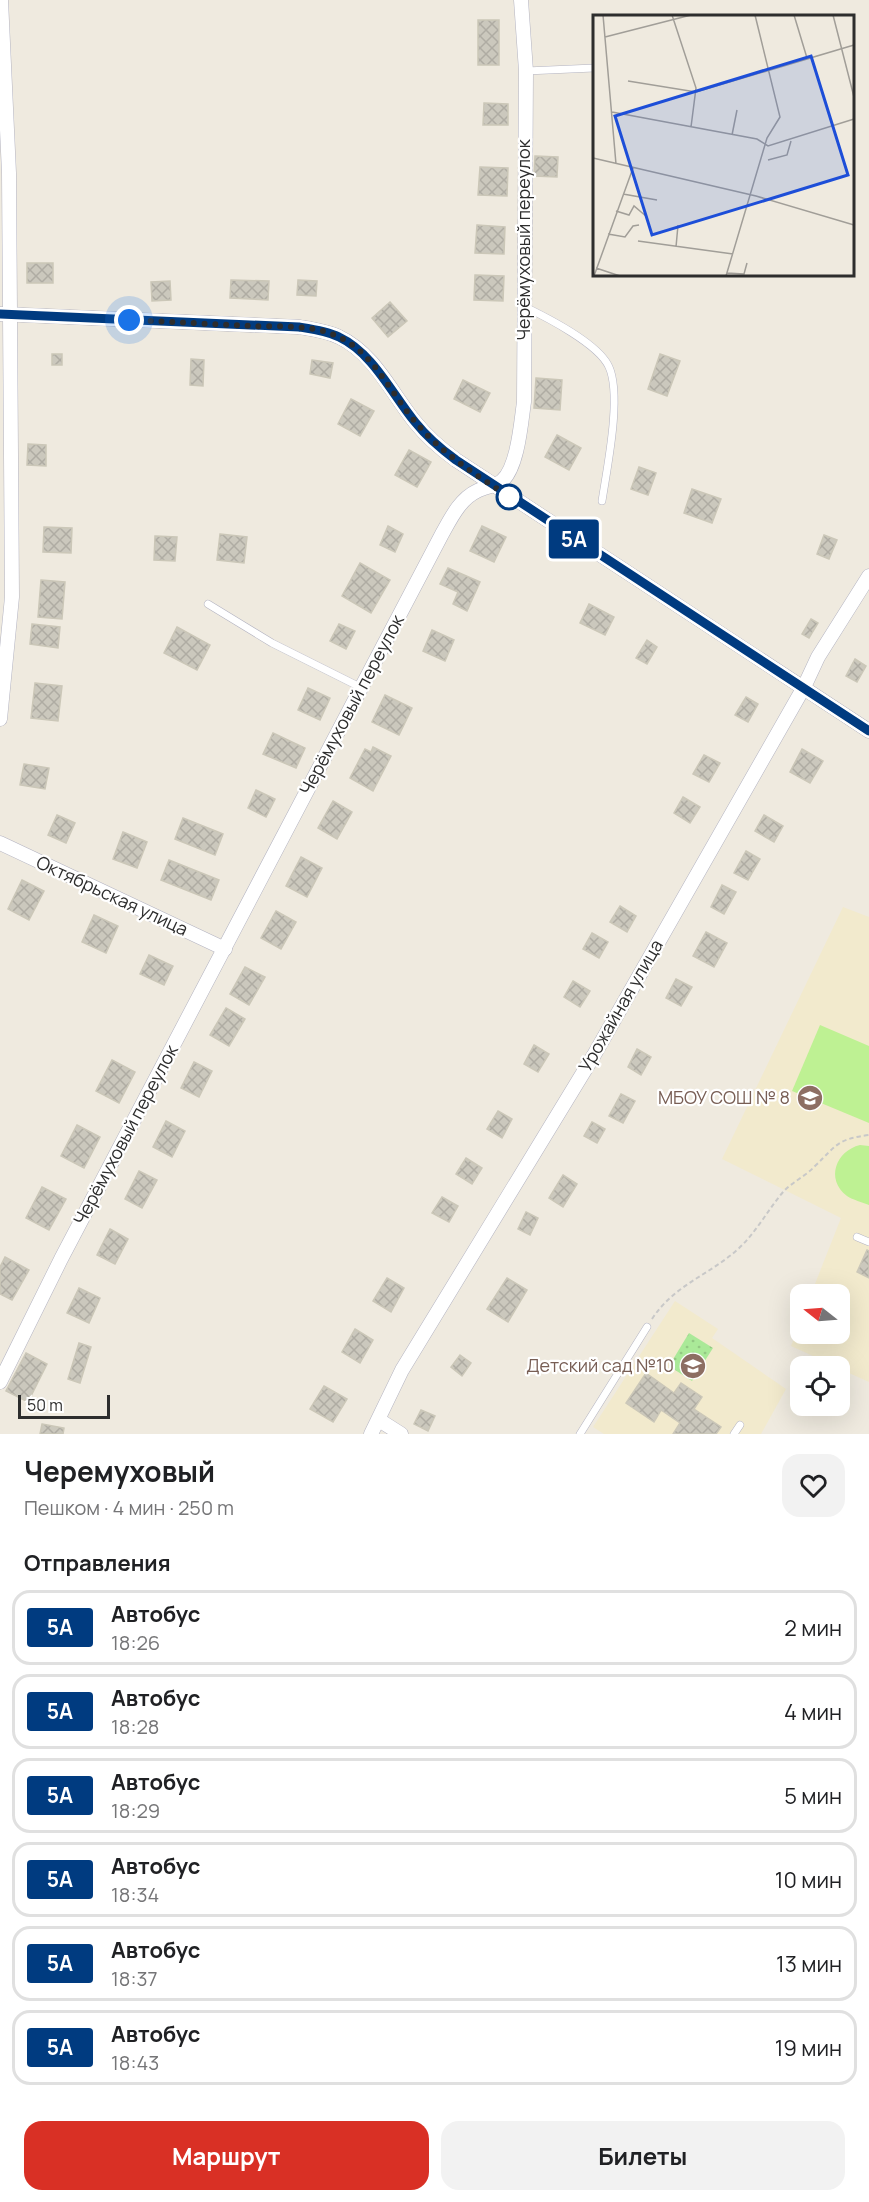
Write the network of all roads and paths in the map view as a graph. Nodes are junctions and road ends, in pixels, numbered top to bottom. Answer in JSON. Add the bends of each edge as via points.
{"nodes":[{"id":1,"x":1,"y":0,"type":"edge"},
{"id":2,"x":520,"y":0,"type":"edge"},
{"id":3,"x":1,"y":33,"type":"edge"},
{"id":4,"x":593,"y":68,"type":"edge"},
{"id":5,"x":526,"y":71,"type":"junction"},
{"id":6,"x":523,"y":306,"type":"junction"},
{"id":7,"x":5,"y":314,"type":"edge"},
{"id":8,"x":492,"y":485,"type":"junction"},
{"id":9,"x":602,"y":501,"type":"dead end"},
{"id":10,"x":869,"y":576,"type":"edge"},
{"id":11,"x":208,"y":604,"type":"dead end"},
{"id":12,"x":804,"y":687,"type":"junction"},
{"id":13,"x":362,"y":688,"type":"junction"},
{"id":14,"x":0,"y":719,"type":"edge"},
{"id":15,"x":869,"y":731,"type":"edge"},
{"id":16,"x":0,"y":843,"type":"edge"},
{"id":17,"x":225,"y":949,"type":"junction"},
{"id":18,"x":869,"y":1135,"type":"edge"},
{"id":19,"x":857,"y":1237,"type":"dead end"},
{"id":20,"x":869,"y":1242,"type":"edge"},
{"id":21,"x":647,"y":1327,"type":"joint"},
{"id":22,"x":0,"y":1382,"type":"edge"},
{"id":23,"x":379,"y":1420,"type":"junction"},
{"id":24,"x":740,"y":1425,"type":"dead end"},
{"id":25,"x":371,"y":1434,"type":"edge"},
{"id":26,"x":401,"y":1434,"type":"edge"},
{"id":27,"x":580,"y":1434,"type":"edge"},
{"id":28,"x":734,"y":1434,"type":"edge"}],
"edges":[{"from":1,"to":3,"type":"street"},
{"from":2,"to":5,"type":"street","name":"Черёмуховый переулок"},
{"from":3,"to":7,"type":"street","via":[[9,173]]},
{"from":4,"to":5,"type":"lane"},
{"from":5,"to":6,"type":"street","name":"Черёмуховый переулок"},
{"from":6,"to":8,"type":"street","name":"Черёмуховый переулок","via":[[524,402],[509,472],[501,482]]},
{"from":6,"to":9,"type":"lane","via":[[556,322],[592,347],[609,367],[615,401]]},
{"from":7,"to":8,"type":"street","via":[[299,327],[337,336],[376,368],[436,444]]},
{"from":7,"to":14,"type":"street","via":[[12,597]]},
{"from":8,"to":12,"type":"street"},
{"from":8,"to":13,"type":"street","name":"Черёмуховый переулок","via":[[465,499],[454,513]]},
{"from":10,"to":12,"type":"street","name":"Урожайная улица","via":[[818,657]]},
{"from":11,"to":13,"type":"lane","via":[[272,643]]},
{"from":12,"to":15,"type":"street"},
{"from":12,"to":23,"type":"street","name":"Урожайная улица","via":[[594,1055],[402,1370]]},
{"from":13,"to":17,"type":"street","name":"Черёмуховый переулок"},
{"from":16,"to":17,"type":"street","name":"Октябрьская улица"},
{"from":17,"to":22,"type":"street","name":"Черёмуховый переулок","via":[[61,1258]]},
{"from":18,"to":21,"type":"path","via":[[848,1138],[833,1147],[785,1190],[737,1250],[662,1304]]},
{"from":19,"to":20,"type":"lane"},
{"from":21,"to":27,"type":"lane"},
{"from":23,"to":25,"type":"street","name":"Урожайная улица"},
{"from":23,"to":26,"type":"street"},
{"from":24,"to":28,"type":"lane"}]}
